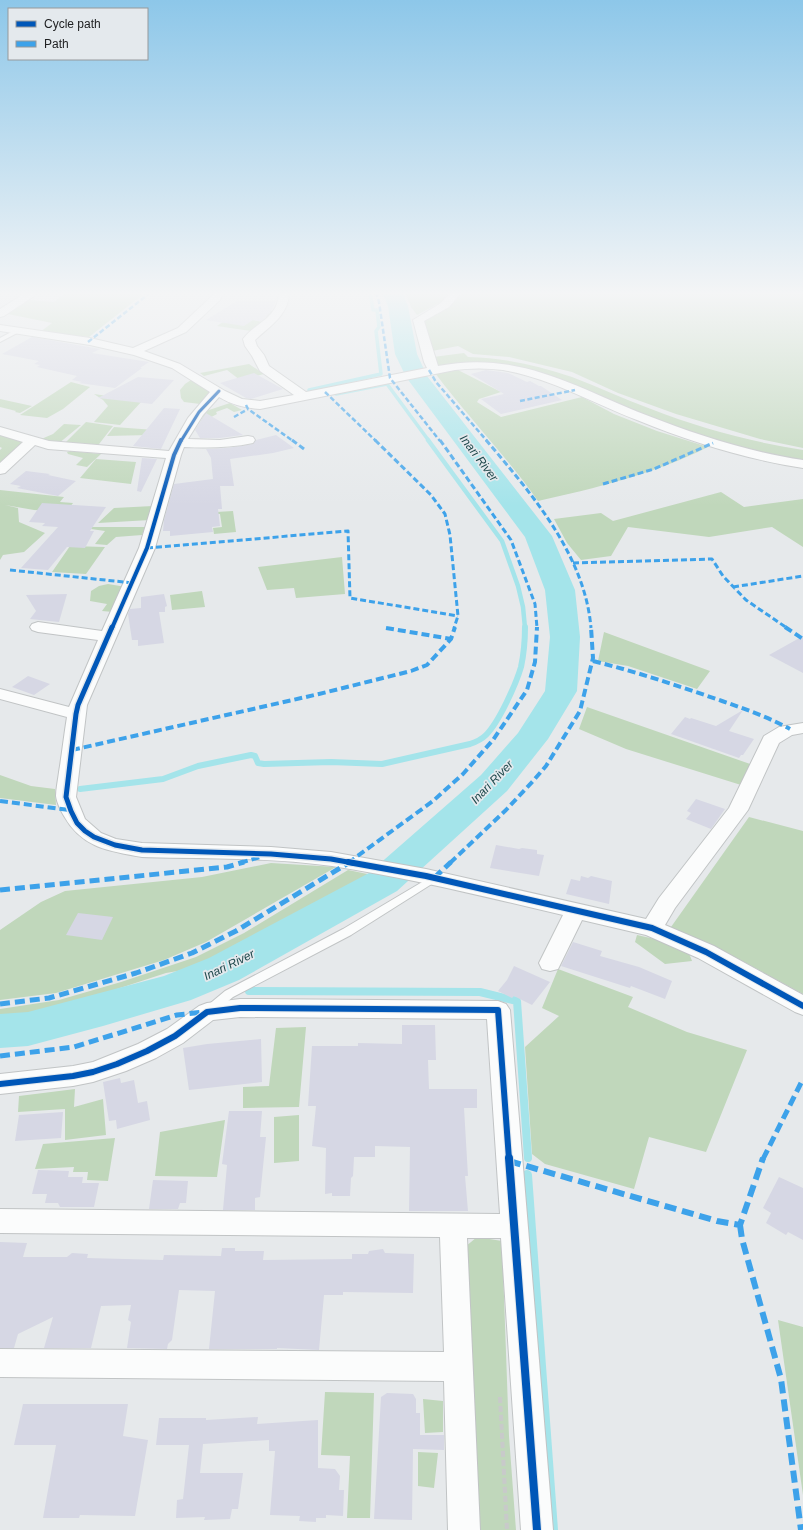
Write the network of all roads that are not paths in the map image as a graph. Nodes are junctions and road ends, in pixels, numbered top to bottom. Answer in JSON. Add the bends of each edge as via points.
{"nodes":[{"id":1,"x":170,"y":363,"type":"edge"},
{"id":2,"x":262,"y":363,"type":"edge"},
{"id":3,"x":430,"y":363,"type":"edge"},
{"id":4,"x":430,"y":370,"type":"junction"},
{"id":5,"x":219,"y":391,"type":"junction"},
{"id":6,"x":304,"y":396,"type":"junction"},
{"id":7,"x":0,"y":431,"type":"edge"},
{"id":8,"x":248,"y":440,"type":"dead end"},
{"id":9,"x":32,"y":441,"type":"junction"},
{"id":10,"x":177,"y":449,"type":"junction"},
{"id":11,"x":803,"y":464,"type":"edge"},
{"id":12,"x":0,"y":470,"type":"edge"},
{"id":13,"x":38,"y":627,"type":"dead end"},
{"id":14,"x":109,"y":636,"type":"junction"},
{"id":15,"x":0,"y":694,"type":"edge"},
{"id":16,"x":76,"y":714,"type":"junction"},
{"id":17,"x":803,"y":728,"type":"edge"},
{"id":18,"x":430,"y":877,"type":"junction"},
{"id":19,"x":576,"y":910,"type":"junction"},
{"id":20,"x":652,"y":928,"type":"junction"},
{"id":21,"x":550,"y":963,"type":"dead end"},
{"id":22,"x":803,"y":1006,"type":"edge"},
{"id":23,"x":207,"y":1012,"type":"junction"},
{"id":24,"x":0,"y":1084,"type":"edge"},
{"id":25,"x":0,"y":1221,"type":"edge"},
{"id":26,"x":453,"y":1226,"type":"junction"},
{"id":27,"x":514,"y":1226,"type":"junction"},
{"id":28,"x":0,"y":1363,"type":"edge"},
{"id":29,"x":459,"y":1367,"type":"junction"},
{"id":30,"x":464,"y":1530,"type":"edge"},
{"id":31,"x":537,"y":1530,"type":"edge"}],
"edges":[{"from":1,"to":5,"type":"street","via":[[195,375]]},
{"from":2,"to":6,"type":"street","via":[[264,368]]},
{"from":3,"to":4,"type":"street"},
{"from":4,"to":6,"type":"street"},
{"from":4,"to":11,"type":"street","via":[[480,364],[520,370],[737,452]]},
{"from":5,"to":6,"type":"street","via":[[246,405],[260,405]]},
{"from":5,"to":10,"type":"street","via":[[199,412]]},
{"from":7,"to":9,"type":"street"},
{"from":8,"to":10,"type":"street"},
{"from":9,"to":10,"type":"street","via":[[80,448]]},
{"from":9,"to":12,"type":"street"},
{"from":10,"to":14,"type":"street","via":[[149,544]]},
{"from":13,"to":14,"type":"street"},
{"from":14,"to":16,"type":"street"},
{"from":15,"to":16,"type":"street"},
{"from":16,"to":18,"type":"street","via":[[66,797],[75,821],[96,839],[142,850],[309,857]]},
{"from":17,"to":20,"type":"street","via":[[787,730],[771,740],[738,810],[667,903]]},
{"from":18,"to":19,"type":"street"},
{"from":18,"to":23,"type":"lane","via":[[347,932],[229,994]]},
{"from":19,"to":20,"type":"street"},
{"from":19,"to":21,"type":"street"},
{"from":20,"to":22,"type":"street","via":[[706,952]]},
{"from":23,"to":24,"type":"street","via":[[175,1036],[147,1052],[117,1064],[73,1076]]},
{"from":23,"to":27,"type":"street","via":[[240,1008],[498,1010]]},
{"from":25,"to":26,"type":"street"},
{"from":26,"to":27,"type":"street"},
{"from":26,"to":29,"type":"street"},
{"from":27,"to":31,"type":"street"},
{"from":28,"to":29,"type":"street"},
{"from":29,"to":30,"type":"street"}]}
